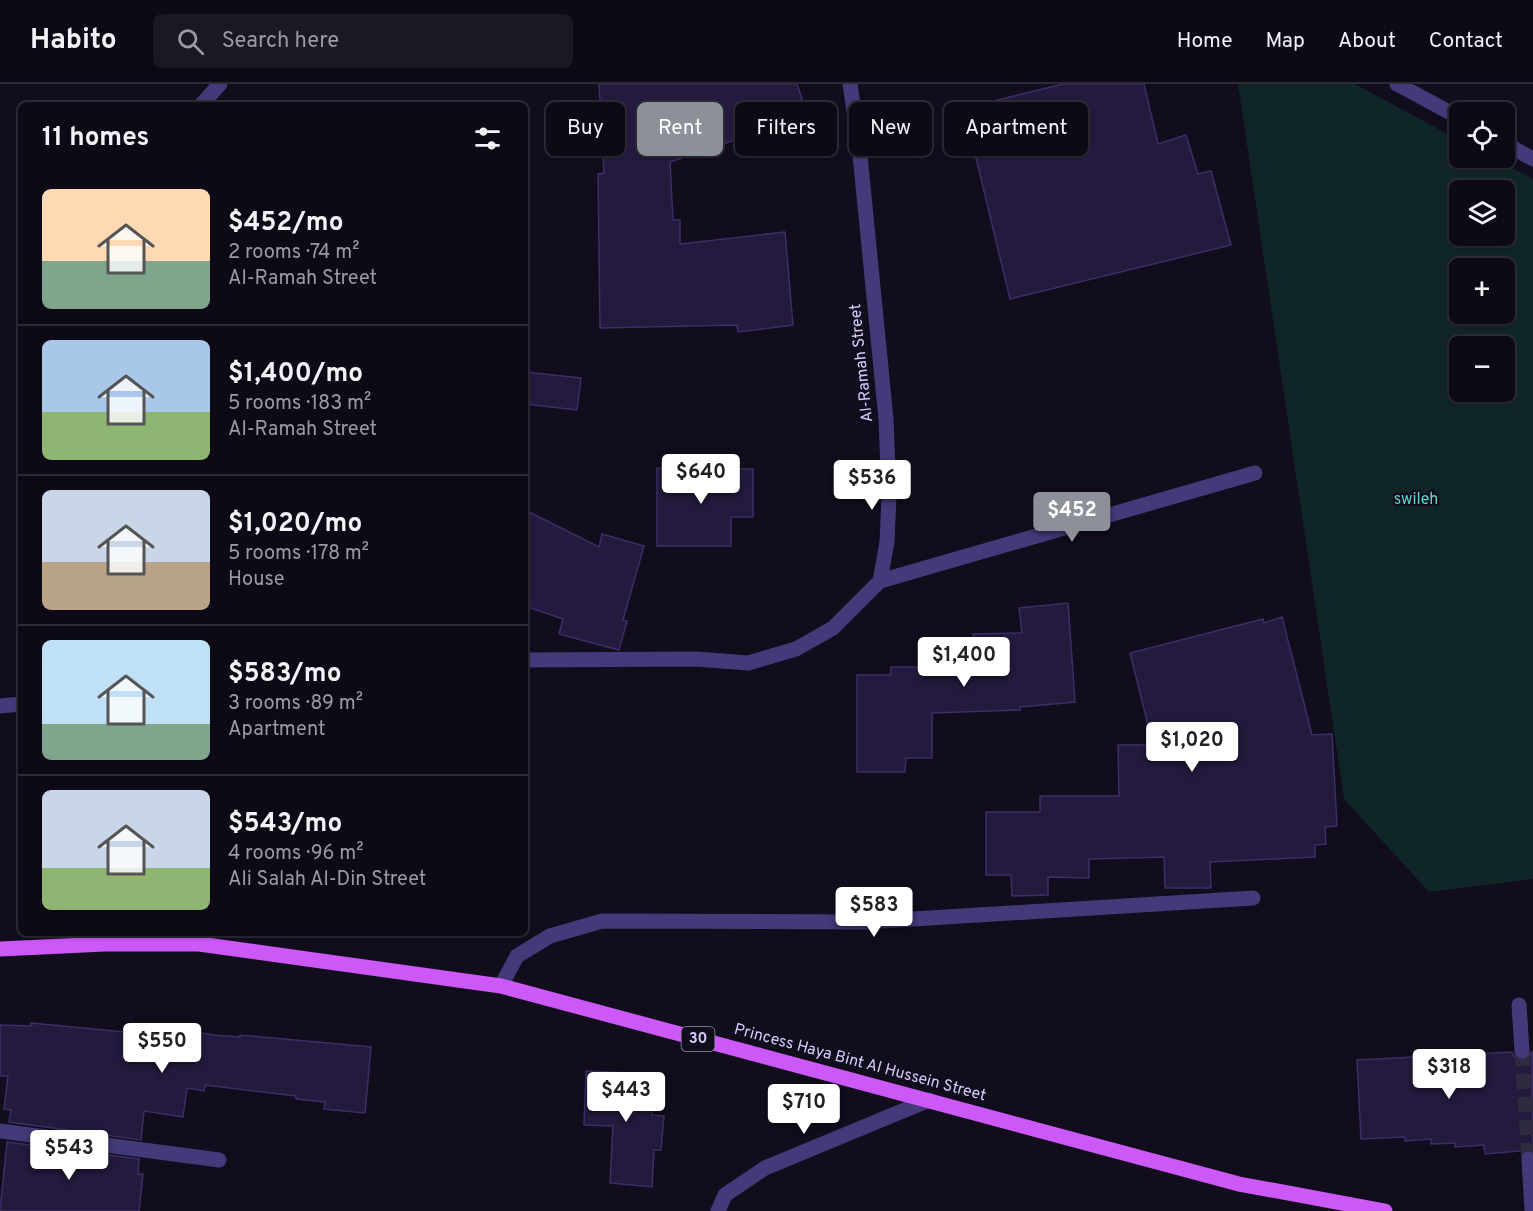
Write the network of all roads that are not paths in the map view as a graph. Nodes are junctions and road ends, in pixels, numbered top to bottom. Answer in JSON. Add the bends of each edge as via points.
{"nodes":[{"id":1,"x":220,"y":84,"type":"edge"},
{"id":2,"x":850,"y":84,"type":"edge"},
{"id":3,"x":1397,"y":84,"type":"edge"},
{"id":4,"x":204,"y":102,"type":"edge"},
{"id":5,"x":1449,"y":112,"type":"edge"},
{"id":6,"x":1515,"y":149,"type":"edge"},
{"id":7,"x":1533,"y":159,"type":"edge"},
{"id":8,"x":1255,"y":473,"type":"dead end"},
{"id":9,"x":880,"y":581,"type":"junction"},
{"id":10,"x":528,"y":660,"type":"edge"},
{"id":11,"x":18,"y":704,"type":"edge"},
{"id":12,"x":0,"y":706,"type":"edge"},
{"id":13,"x":1252,"y":898,"type":"dead end"},
{"id":14,"x":0,"y":949,"type":"edge"},
{"id":15,"x":501,"y":986,"type":"junction"},
{"id":16,"x":1519,"y":1005,"type":"dead end"},
{"id":17,"x":1522,"y":1052,"type":"tunnel mouth"},
{"id":18,"x":929,"y":1100,"type":"junction"},
{"id":19,"x":0,"y":1131,"type":"edge"},
{"id":20,"x":1529,"y":1159,"type":"dead end"},
{"id":21,"x":219,"y":1160,"type":"dead end"},
{"id":22,"x":718,"y":1211,"type":"edge"},
{"id":23,"x":1385,"y":1211,"type":"edge"},
{"id":24,"x":1532,"y":1211,"type":"edge"}],
"edges":[{"from":1,"to":4,"type":"street"},
{"from":2,"to":9,"type":"street","name":"Al-Ramah Street","via":[[886,419],[889,495]]},
{"from":3,"to":5,"type":"street"},
{"from":6,"to":7,"type":"street"},
{"from":8,"to":9,"type":"street"},
{"from":9,"to":10,"type":"street","via":[[833,628],[796,650],[748,663],[696,659]]},
{"from":11,"to":12,"type":"street"},
{"from":13,"to":15,"type":"street","via":[[865,922],[602,921],[550,936],[517,956]]},
{"from":14,"to":15,"type":"main road","name":"Princess Haya Bint Al Hussein Street","number":"30","via":[[199,944]]},
{"from":15,"to":18,"type":"main road","name":"Princess Haya Bint Al Hussein Street","number":"30"},
{"from":16,"to":17,"type":"street"},
{"from":18,"to":22,"type":"street","via":[[765,1168],[725,1195]]},
{"from":18,"to":23,"type":"main road","name":"Princess Haya Bint Al Hussein Street","number":"30","via":[[1239,1184]]},
{"from":19,"to":21,"type":"street"},
{"from":20,"to":24,"type":"street"}]}
